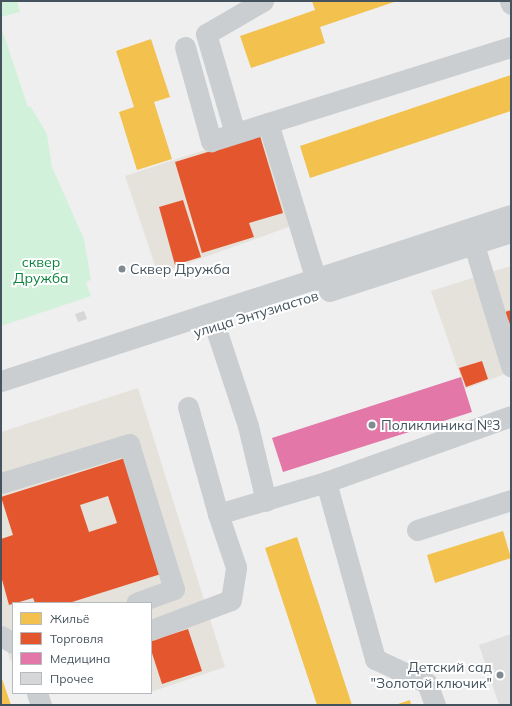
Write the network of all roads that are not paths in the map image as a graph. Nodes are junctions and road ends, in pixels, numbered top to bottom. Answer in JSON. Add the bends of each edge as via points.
{"nodes":[{"id":1,"x":264,"y":1,"type":"edge"},
{"id":2,"x":510,"y":1,"type":"edge"},
{"id":3,"x":511,"y":4,"type":"edge"},
{"id":4,"x":185,"y":47,"type":"dead end"},
{"id":5,"x":511,"y":47,"type":"edge"},
{"id":6,"x":268,"y":122,"type":"junction"},
{"id":7,"x":235,"y":133,"type":"junction"},
{"id":8,"x":511,"y":215,"type":"edge"},
{"id":9,"x":511,"y":232,"type":"edge"},
{"id":10,"x":474,"y":244,"type":"junction"},
{"id":11,"x":316,"y":280,"type":"junction"},
{"id":12,"x":213,"y":320,"type":"junction"},
{"id":13,"x":509,"y":353,"type":"edge"},
{"id":14,"x":1,"y":381,"type":"edge"},
{"id":15,"x":1,"y":394,"type":"edge"},
{"id":16,"x":188,"y":407,"type":"dead end"},
{"id":17,"x":511,"y":416,"type":"edge"},
{"id":18,"x":326,"y":482,"type":"junction"},
{"id":19,"x":1,"y":483,"type":"edge"},
{"id":20,"x":511,"y":500,"type":"edge"},
{"id":21,"x":266,"y":501,"type":"junction"},
{"id":22,"x":218,"y":514,"type":"junction"},
{"id":23,"x":418,"y":530,"type":"dead end"},
{"id":24,"x":139,"y":602,"type":"edge"},
{"id":25,"x":152,"y":630,"type":"edge"},
{"id":26,"x":1,"y":636,"type":"edge"},
{"id":27,"x":12,"y":642,"type":"edge"},
{"id":28,"x":37,"y":694,"type":"edge"},
{"id":29,"x":41,"y":705,"type":"edge"},
{"id":30,"x":435,"y":705,"type":"edge"}],
"edges":[{"from":1,"to":7,"type":"street","via":[[206,34]]},
{"from":2,"to":3,"type":"street"},
{"from":4,"to":7,"type":"street","via":[[211,141]]},
{"from":5,"to":6,"type":"street"},
{"from":6,"to":7,"type":"street"},
{"from":6,"to":11,"type":"street"},
{"from":8,"to":11,"type":"street"},
{"from":9,"to":10,"type":"street","name":"улица Энтузиастов"},
{"from":10,"to":12,"type":"street","name":"улица Энтузиастов"},
{"from":10,"to":13,"type":"street"},
{"from":11,"to":12,"type":"street"},
{"from":12,"to":14,"type":"street"},
{"from":12,"to":15,"type":"street","name":"улица Энтузиастов"},
{"from":12,"to":21,"type":"street","via":[[248,426]]},
{"from":16,"to":22,"type":"street"},
{"from":17,"to":18,"type":"street"},
{"from":18,"to":21,"type":"street"},
{"from":18,"to":30,"type":"street","via":[[375,659],[427,683]]},
{"from":19,"to":24,"type":"street","via":[[129,444],[174,589]]},
{"from":20,"to":23,"type":"street"},
{"from":21,"to":22,"type":"street"},
{"from":22,"to":25,"type":"street","via":[[236,567],[231,600]]},
{"from":26,"to":27,"type":"street"},
{"from":28,"to":29,"type":"street"}]}
